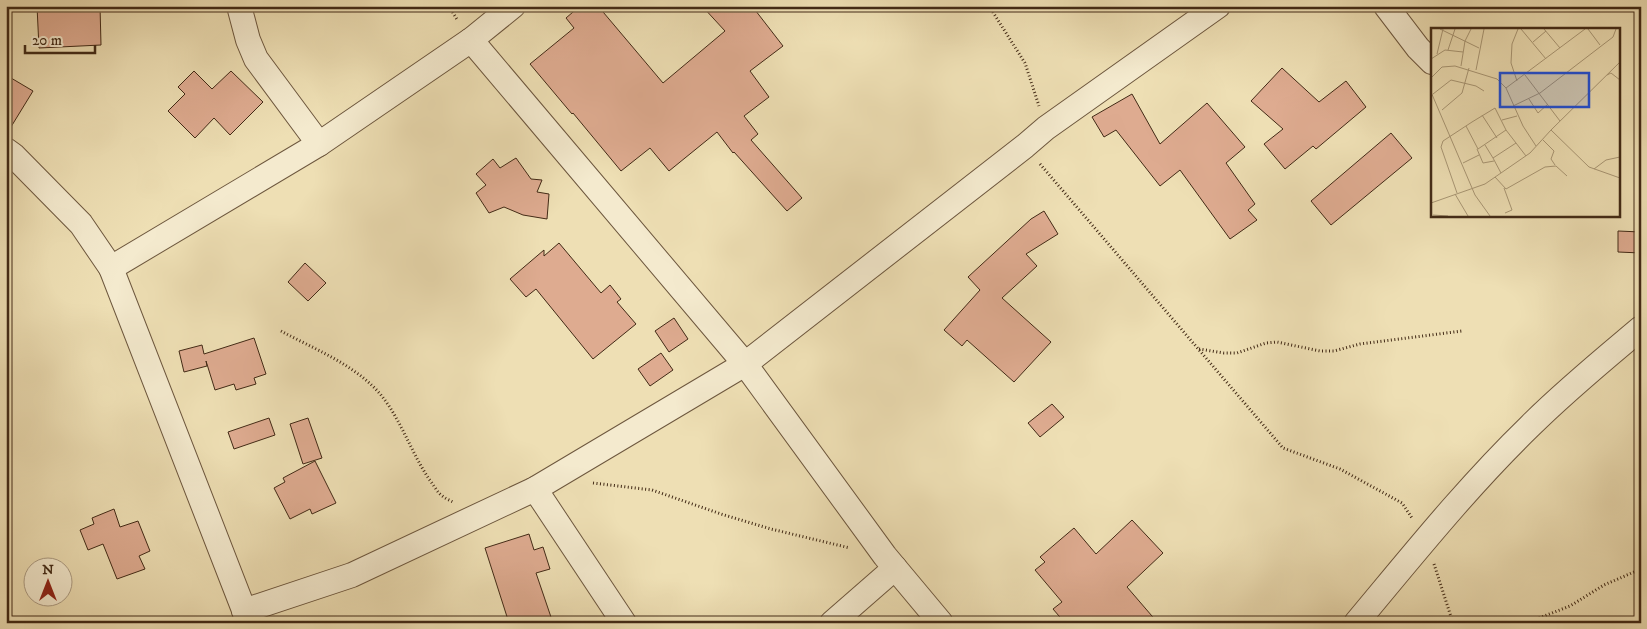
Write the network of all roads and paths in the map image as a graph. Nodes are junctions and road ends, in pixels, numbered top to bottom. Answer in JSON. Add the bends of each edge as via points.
{"nodes":[{"id":1,"x":239,"y":6,"type":"edge"},
{"id":2,"x":514,"y":6,"type":"edge"},
{"id":3,"x":989,"y":6,"type":"edge"},
{"id":4,"x":1218,"y":6,"type":"edge"},
{"id":5,"x":1386,"y":6,"type":"edge"},
{"id":6,"x":470,"y":40,"type":"junction"},
{"id":7,"x":1431,"y":61,"type":"edge"},
{"id":8,"x":1046,"y":128,"type":"junction"},
{"id":9,"x":319,"y":144,"type":"junction"},
{"id":10,"x":1025,"y":146,"type":"junction"},
{"id":11,"x":6,"y":150,"type":"edge"},
{"id":12,"x":111,"y":268,"type":"junction"},
{"id":13,"x":1641,"y":328,"type":"edge"},
{"id":14,"x":281,"y":331,"type":"dead end"},
{"id":15,"x":1462,"y":331,"type":"dead end"},
{"id":16,"x":1198,"y":349,"type":"junction"},
{"id":17,"x":745,"y":364,"type":"junction"},
{"id":18,"x":590,"y":482,"type":"dead end"},
{"id":19,"x":535,"y":489,"type":"junction"},
{"id":20,"x":478,"y":516,"type":"junction"},
{"id":21,"x":1425,"y":541,"type":"junction"},
{"id":22,"x":890,"y":562,"type":"junction"},
{"id":23,"x":1641,"y":569,"type":"edge"},
{"id":24,"x":246,"y":617,"type":"edge"},
{"id":25,"x":624,"y":623,"type":"edge"},
{"id":26,"x":832,"y":623,"type":"edge"},
{"id":27,"x":941,"y":623,"type":"edge"},
{"id":28,"x":1356,"y":623,"type":"edge"},
{"id":29,"x":1453,"y":623,"type":"edge"},
{"id":30,"x":1526,"y":623,"type":"edge"}],
"edges":[{"from":1,"to":9,"type":"street","via":[[256,59]]},
{"from":2,"to":6,"type":"street"},
{"from":3,"to":8,"type":"path","via":[[1025,62]]},
{"from":4,"to":8,"type":"street"},
{"from":5,"to":7,"type":"street"},
{"from":6,"to":9,"type":"street"},
{"from":6,"to":17,"type":"street"},
{"from":8,"to":10,"type":"street"},
{"from":9,"to":12,"type":"street"},
{"from":10,"to":16,"type":"path"},
{"from":10,"to":17,"type":"street"},
{"from":11,"to":12,"type":"street","via":[[80,224]]},
{"from":12,"to":24,"type":"street"},
{"from":13,"to":21,"type":"street","via":[[1530,425]]},
{"from":14,"to":20,"type":"path","via":[[368,381],[396,417],[418,462],[441,496]]},
{"from":15,"to":16,"type":"path","via":[[1360,344],[1334,351],[1277,342],[1237,353]]},
{"from":16,"to":21,"type":"path","via":[[1283,448],[1340,469],[1402,503]]},
{"from":17,"to":19,"type":"street"},
{"from":17,"to":22,"type":"street"},
{"from":18,"to":22,"type":"path","via":[[652,490],[721,514]]},
{"from":19,"to":20,"type":"street"},
{"from":19,"to":25,"type":"street"},
{"from":20,"to":24,"type":"street","via":[[352,575]]},
{"from":21,"to":28,"type":"street"},
{"from":21,"to":29,"type":"path"},
{"from":22,"to":26,"type":"street"},
{"from":22,"to":27,"type":"street"},
{"from":23,"to":30,"type":"path","via":[[1604,585],[1570,606]]}]}
